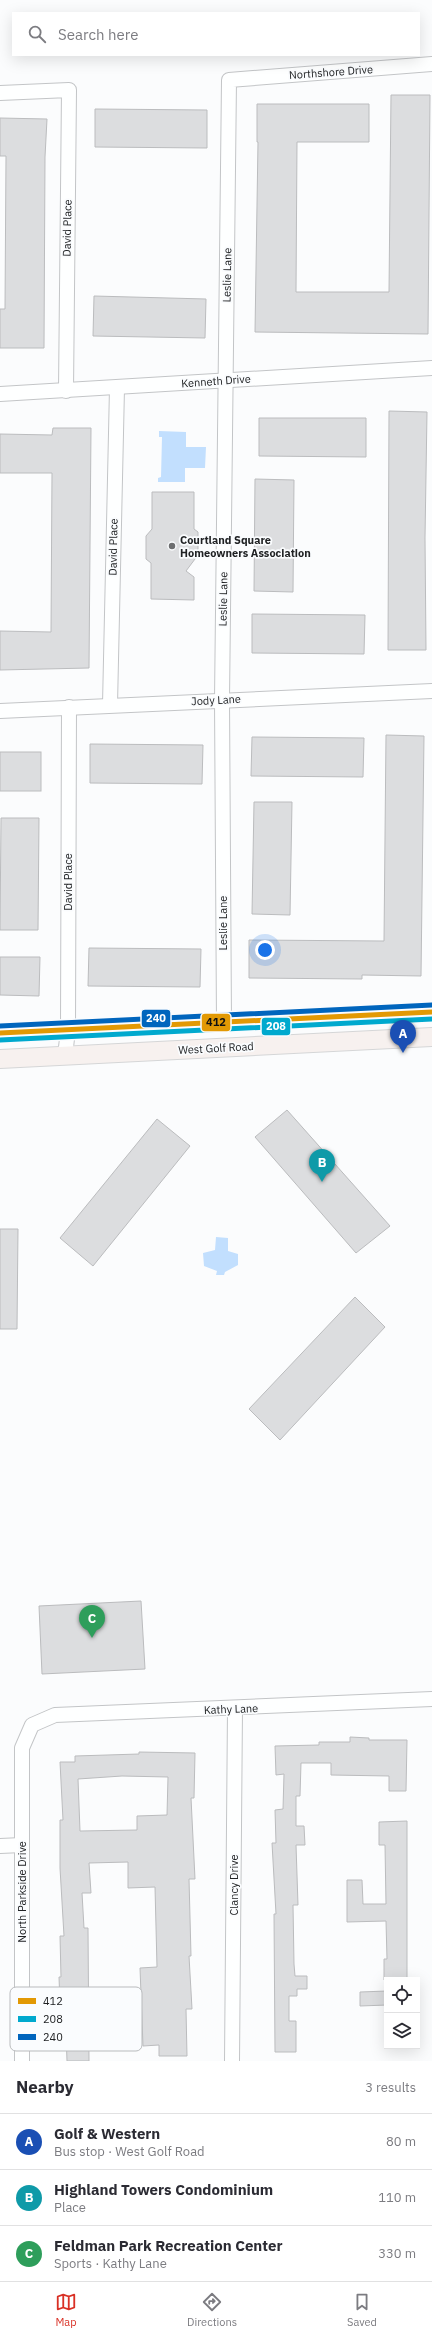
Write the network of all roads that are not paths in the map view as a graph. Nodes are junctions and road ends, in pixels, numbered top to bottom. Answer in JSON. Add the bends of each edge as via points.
{"nodes":[{"id":1,"x":432,"y":64,"type":"edge"},
{"id":2,"x":229,"y":80,"type":"joint"},
{"id":3,"x":0,"y":93,"type":"edge"},
{"id":4,"x":432,"y":368,"type":"edge"},
{"id":5,"x":226,"y":381,"type":"junction"},
{"id":6,"x":117,"y":388,"type":"junction"},
{"id":7,"x":66,"y":390,"type":"junction"},
{"id":8,"x":0,"y":394,"type":"edge"},
{"id":9,"x":432,"y":691,"type":"edge"},
{"id":10,"x":222,"y":700,"type":"junction"},
{"id":11,"x":110,"y":706,"type":"junction"},
{"id":12,"x":69,"y":707,"type":"junction"},
{"id":13,"x":0,"y":711,"type":"edge"},
{"id":14,"x":432,"y":1012,"type":"edge"},
{"id":15,"x":224,"y":1022,"type":"junction"},
{"id":16,"x":68,"y":1030,"type":"junction"},
{"id":17,"x":0,"y":1033,"type":"edge"},
{"id":18,"x":432,"y":1037,"type":"edge"},
{"id":19,"x":65,"y":1056,"type":"junction"},
{"id":20,"x":0,"y":1058,"type":"edge"},
{"id":21,"x":432,"y":1699,"type":"edge"},
{"id":22,"x":235,"y":1708,"type":"junction"},
{"id":23,"x":32,"y":1724,"type":"joint"},
{"id":24,"x":22,"y":1845,"type":"junction"},
{"id":25,"x":0,"y":1846,"type":"edge"},
{"id":26,"x":22,"y":1987,"type":"edge"},
{"id":27,"x":232,"y":2061,"type":"edge"}],
"edges":[{"from":1,"to":2,"type":"street","name":"Northshore Drive"},
{"from":2,"to":5,"type":"street","name":"Leslie Lane"},
{"from":3,"to":7,"type":"street","name":"David Place","via":[[69,90]]},
{"from":4,"to":5,"type":"street","name":"Kenneth Drive"},
{"from":5,"to":6,"type":"street","name":"Kenneth Drive"},
{"from":5,"to":10,"type":"street","name":"Leslie Lane"},
{"from":6,"to":7,"type":"street","name":"Kenneth Drive"},
{"from":6,"to":11,"type":"street","name":"David Place"},
{"from":7,"to":8,"type":"street","name":"Kenneth Drive"},
{"from":9,"to":10,"type":"street","name":"Jody Lane"},
{"from":10,"to":11,"type":"street","name":"Jody Lane"},
{"from":10,"to":15,"type":"street","name":"Leslie Lane"},
{"from":11,"to":12,"type":"street","name":"Jody Lane"},
{"from":12,"to":13,"type":"street","name":"Jody Lane"},
{"from":12,"to":16,"type":"street","name":"David Place"},
{"from":14,"to":15,"type":"main road"},
{"from":15,"to":16,"type":"main road"},
{"from":16,"to":17,"type":"main road"},
{"from":16,"to":19,"type":"street","name":"David Place"},
{"from":18,"to":19,"type":"main road","name":"West Golf Road"},
{"from":19,"to":20,"type":"main road","name":"West Golf Road"},
{"from":21,"to":22,"type":"street","name":"Kathy Lane"},
{"from":22,"to":23,"type":"street","name":"Kathy Lane","via":[[55,1715]]},
{"from":22,"to":27,"type":"street","name":"Clancy Drive"},
{"from":23,"to":24,"type":"street","name":"North Parkside Drive","via":[[22,1748]]},
{"from":24,"to":25,"type":"street"},
{"from":24,"to":26,"type":"street","name":"North Parkside Drive"}]}
